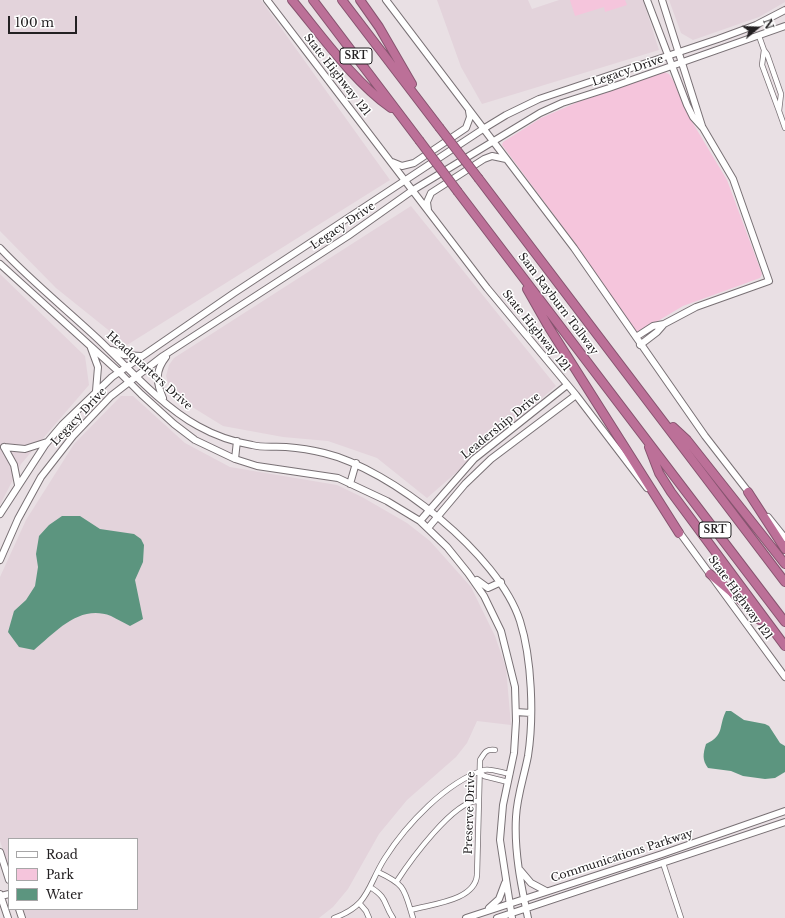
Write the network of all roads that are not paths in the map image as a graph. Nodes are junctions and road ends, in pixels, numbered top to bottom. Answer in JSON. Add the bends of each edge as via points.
{"nodes":[{"id":1,"x":267,"y":0,"type":"edge"},
{"id":2,"x":292,"y":0,"type":"edge"},
{"id":3,"x":313,"y":0,"type":"edge"},
{"id":4,"x":342,"y":0,"type":"edge"},
{"id":5,"x":360,"y":0,"type":"edge"},
{"id":6,"x":386,"y":0,"type":"edge"},
{"id":7,"x":647,"y":0,"type":"edge"},
{"id":8,"x":662,"y":0,"type":"edge"},
{"id":9,"x":785,"y":10,"type":"edge"},
{"id":10,"x":756,"y":25,"type":"junction"},
{"id":11,"x":785,"y":26,"type":"edge"},
{"id":12,"x":759,"y":36,"type":"junction"},
{"id":13,"x":764,"y":50,"type":"junction"},
{"id":14,"x":680,"y":51,"type":"junction"},
{"id":15,"x":667,"y":55,"type":"junction"},
{"id":16,"x":683,"y":62,"type":"junction"},
{"id":17,"x":670,"y":66,"type":"junction"},
{"id":18,"x":774,"y":73,"type":"junction"},
{"id":19,"x":766,"y":76,"type":"junction"},
{"id":20,"x":425,"y":108,"type":"junction"},
{"id":21,"x":469,"y":109,"type":"junction"},
{"id":22,"x":779,"y":111,"type":"junction"},
{"id":23,"x":398,"y":113,"type":"junction"},
{"id":24,"x":703,"y":128,"type":"junction"},
{"id":25,"x":785,"y":128,"type":"edge"},
{"id":26,"x":484,"y":129,"type":"junction"},
{"id":27,"x":492,"y":141,"type":"junction"},
{"id":28,"x":506,"y":159,"type":"junction"},
{"id":29,"x":392,"y":162,"type":"junction"},
{"id":30,"x":405,"y":180,"type":"junction"},
{"id":31,"x":413,"y":190,"type":"junction"},
{"id":32,"x":428,"y":210,"type":"junction"},
{"id":33,"x":0,"y":248,"type":"edge"},
{"id":34,"x":510,"y":260,"type":"junction"},
{"id":35,"x":0,"y":264,"type":"edge"},
{"id":36,"x":664,"y":324,"type":"junction"},
{"id":37,"x":636,"y":337,"type":"junction"},
{"id":38,"x":90,"y":345,"type":"junction"},
{"id":39,"x":104,"y":345,"type":"junction"},
{"id":40,"x":640,"y":345,"type":"junction"},
{"id":41,"x":169,"y":352,"type":"junction"},
{"id":42,"x":141,"y":356,"type":"junction"},
{"id":43,"x":127,"y":367,"type":"junction"},
{"id":44,"x":119,"y":372,"type":"junction"},
{"id":45,"x":137,"y":376,"type":"junction"},
{"id":46,"x":130,"y":382,"type":"junction"},
{"id":47,"x":567,"y":385,"type":"junction"},
{"id":48,"x":96,"y":392,"type":"junction"},
{"id":49,"x":576,"y":395,"type":"junction"},
{"id":50,"x":165,"y":401,"type":"junction"},
{"id":51,"x":656,"y":412,"type":"junction"},
{"id":52,"x":645,"y":437,"type":"junction"},
{"id":53,"x":237,"y":441,"type":"junction"},
{"id":54,"x":47,"y":442,"type":"junction"},
{"id":55,"x":235,"y":459,"type":"junction"},
{"id":56,"x":356,"y":463,"type":"junction"},
{"id":57,"x":350,"y":484,"type":"junction"},
{"id":58,"x":18,"y":485,"type":"junction"},
{"id":59,"x":748,"y":492,"type":"junction"},
{"id":60,"x":429,"y":510,"type":"junction"},
{"id":61,"x":0,"y":514,"type":"edge"},
{"id":62,"x":437,"y":517,"type":"junction"},
{"id":63,"x":420,"y":521,"type":"junction"},
{"id":64,"x":428,"y":528,"type":"junction"},
{"id":65,"x":679,"y":533,"type":"junction"},
{"id":66,"x":785,"y":538,"type":"edge"},
{"id":67,"x":785,"y":549,"type":"edge"},
{"id":68,"x":0,"y":560,"type":"edge"},
{"id":69,"x":784,"y":562,"type":"edge"},
{"id":70,"x":461,"y":563,"type":"junction"},
{"id":71,"x":710,"y":574,"type":"junction"},
{"id":72,"x":501,"y":582,"type":"junction"},
{"id":73,"x":785,"y":582,"type":"edge"},
{"id":74,"x":785,"y":622,"type":"edge"},
{"id":75,"x":785,"y":646,"type":"edge"},
{"id":76,"x":785,"y":677,"type":"edge"},
{"id":77,"x":516,"y":712,"type":"junction"},
{"id":78,"x":531,"y":713,"type":"junction"},
{"id":79,"x":530,"y":720,"type":"junction"},
{"id":80,"x":516,"y":721,"type":"junction"},
{"id":81,"x":495,"y":750,"type":"dead end"},
{"id":82,"x":480,"y":772,"type":"junction"},
{"id":83,"x":510,"y":774,"type":"junction"},
{"id":84,"x":508,"y":782,"type":"junction"},
{"id":85,"x":521,"y":782,"type":"junction"},
{"id":86,"x":478,"y":801,"type":"junction"},
{"id":87,"x":785,"y":811,"type":"edge"},
{"id":88,"x":776,"y":814,"type":"junction"},
{"id":89,"x":782,"y":822,"type":"edge"},
{"id":90,"x":0,"y":852,"type":"edge"},
{"id":91,"x":663,"y":863,"type":"junction"},
{"id":92,"x":519,"y":869,"type":"junction"},
{"id":93,"x":378,"y":872,"type":"junction"},
{"id":94,"x":8,"y":877,"type":"edge"},
{"id":95,"x":397,"y":881,"type":"junction"},
{"id":96,"x":506,"y":882,"type":"junction"},
{"id":97,"x":370,"y":887,"type":"junction"},
{"id":98,"x":546,"y":891,"type":"junction"},
{"id":99,"x":0,"y":895,"type":"edge"},
{"id":100,"x":524,"y":899,"type":"junction"},
{"id":101,"x":360,"y":904,"type":"junction"},
{"id":102,"x":510,"y":904,"type":"junction"},
{"id":103,"x":526,"y":908,"type":"junction"},
{"id":104,"x":411,"y":910,"type":"junction"},
{"id":105,"x":485,"y":912,"type":"junction"},
{"id":106,"x":391,"y":916,"type":"edge"},
{"id":107,"x":512,"y":916,"type":"edge"},
{"id":108,"x":8,"y":918,"type":"edge"},
{"id":109,"x":334,"y":918,"type":"edge"},
{"id":110,"x":369,"y":918,"type":"edge"},
{"id":111,"x":413,"y":918,"type":"edge"},
{"id":112,"x":466,"y":918,"type":"edge"},
{"id":113,"x":497,"y":918,"type":"edge"},
{"id":114,"x":528,"y":918,"type":"edge"},
{"id":115,"x":681,"y":918,"type":"edge"}],
"edges":[{"from":1,"to":29,"type":"main road","name":"State Highway 121"},
{"from":2,"to":23,"type":"highway","via":[[342,60],[380,99]]},
{"from":3,"to":23,"type":"highway","name":"Sam Rayburn Tollway","number":"SRT"},
{"from":4,"to":20,"type":"highway","name":"Sam Rayburn Tollway","number":"SRT"},
{"from":5,"to":20,"type":"highway"},
{"from":6,"to":21,"type":"main road"},
{"from":7,"to":15,"type":"main road"},
{"from":8,"to":14,"type":"main road"},
{"from":9,"to":10,"type":"main road","name":"Legacy Drive"},
{"from":10,"to":12,"type":"main road"},
{"from":10,"to":14,"type":"main road","name":"Legacy Drive"},
{"from":11,"to":12,"type":"main road","name":"Legacy Drive"},
{"from":12,"to":13,"type":"street"},
{"from":12,"to":16,"type":"main road","name":"Legacy Drive"},
{"from":13,"to":18,"type":"street"},
{"from":13,"to":19,"type":"street","via":[[762,65]]},
{"from":14,"to":15,"type":"main road","name":"Legacy Drive"},
{"from":14,"to":16,"type":"main road"},
{"from":15,"to":17,"type":"main road"},
{"from":15,"to":26,"type":"main road","name":"Legacy Drive","via":[[539,99]]},
{"from":16,"to":17,"type":"main road","name":"Legacy Drive"},
{"from":16,"to":24,"type":"main road"},
{"from":17,"to":24,"type":"main road","via":[[693,117]]},
{"from":17,"to":27,"type":"main road","name":"Legacy Drive","via":[[562,103]]},
{"from":18,"to":19,"type":"street"},
{"from":18,"to":22,"type":"street","via":[[781,94]]},
{"from":19,"to":22,"type":"street"},
{"from":20,"to":51,"type":"highway","name":"Sam Rayburn Tollway","number":"SRT","bridge":true},
{"from":21,"to":26,"type":"main road"},
{"from":21,"to":29,"type":"main road","via":[[470,117],[466,128],[414,162],[402,166]]},
{"from":22,"to":25,"type":"street"},
{"from":23,"to":34,"type":"highway","name":"Sam Rayburn Tollway","number":"SRT","bridge":true},
{"from":24,"to":36,"type":"main road","via":[[728,168],[738,190],[769,281],[702,304]]},
{"from":26,"to":27,"type":"main road"},
{"from":26,"to":30,"type":"main road","name":"Legacy Drive"},
{"from":27,"to":28,"type":"main road"},
{"from":27,"to":31,"type":"main road","name":"Legacy Drive"},
{"from":28,"to":32,"type":"main road","via":[[492,156],[431,193],[427,202]]},
{"from":28,"to":37,"type":"main road","via":[[574,248]]},
{"from":29,"to":30,"type":"main road","name":"State Highway 121"},
{"from":30,"to":31,"type":"main road","name":"State Highway 121"},
{"from":30,"to":42,"type":"main road","name":"Legacy Drive"},
{"from":31,"to":32,"type":"main road","name":"State Highway 121"},
{"from":31,"to":41,"type":"main road","name":"Legacy Drive","via":[[348,236]]},
{"from":32,"to":47,"type":"main road","name":"State Highway 121","via":[[486,288]]},
{"from":33,"to":39,"type":"main road","name":"Headquarters Drive"},
{"from":34,"to":52,"type":"highway","name":"Sam Rayburn Tollway","number":"SRT"},
{"from":34,"to":65,"type":"highway","via":[[548,326]]},
{"from":35,"to":38,"type":"main road","name":"Headquarters Drive"},
{"from":36,"to":37,"type":"main road","via":[[653,326]]},
{"from":36,"to":40,"type":"main road"},
{"from":37,"to":40,"type":"main road"},
{"from":38,"to":44,"type":"main road","name":"Headquarters Drive"},
{"from":38,"to":48,"type":"main road","via":[[98,368]]},
{"from":39,"to":42,"type":"main road","via":[[124,355]]},
{"from":39,"to":43,"type":"main road","name":"Headquarters Drive"},
{"from":40,"to":59,"type":"main road"},
{"from":41,"to":45,"type":"main road","name":"Legacy Drive"},
{"from":41,"to":50,"type":"main road","via":[[160,364],[157,377]]},
{"from":42,"to":43,"type":"main road","name":"Legacy Drive"},
{"from":43,"to":44,"type":"main road","name":"Legacy Drive"},
{"from":43,"to":45,"type":"main road","name":"Headquarters Drive"},
{"from":44,"to":46,"type":"main road","name":"Headquarters Drive"},
{"from":44,"to":48,"type":"main road","name":"Legacy Drive"},
{"from":45,"to":46,"type":"main road","name":"Legacy Drive"},
{"from":45,"to":50,"type":"main road","name":"Headquarters Drive"},
{"from":46,"to":55,"type":"main road","name":"Headquarters Drive","via":[[185,433],[217,452]]},
{"from":46,"to":68,"type":"main road","name":"Legacy Drive","via":[[111,396],[86,421],[46,470],[18,519]]},
{"from":47,"to":49,"type":"main road","name":"State Highway 121"},
{"from":47,"to":60,"type":"main road","name":"Leadership Drive","via":[[474,459]]},
{"from":48,"to":54,"type":"main road","name":"Legacy Drive"},
{"from":49,"to":62,"type":"main road","name":"Leadership Drive","via":[[491,459]]},
{"from":49,"to":65,"type":"main road","name":"State Highway 121"},
{"from":50,"to":53,"type":"main road","name":"Headquarters Drive","via":[[195,424],[214,434]]},
{"from":51,"to":69,"type":"highway","via":[[687,440]]},
{"from":51,"to":73,"type":"highway","name":"Sam Rayburn Tollway","number":"SRT"},
{"from":52,"to":74,"type":"highway","name":"Sam Rayburn Tollway","number":"SRT"},
{"from":52,"to":75,"type":"highway","via":[[659,473],[671,492]]},
{"from":53,"to":55,"type":"main road"},
{"from":53,"to":56,"type":"main road","name":"Headquarters Drive","via":[[253,446],[312,450]]},
{"from":54,"to":58,"type":"main road","name":"Legacy Drive"},
{"from":54,"to":58,"type":"main road","via":[[25,449],[4,447],[14,465]]},
{"from":55,"to":57,"type":"main road","name":"Headquarters Drive","via":[[257,466],[330,476]]},
{"from":56,"to":57,"type":"main road"},
{"from":56,"to":60,"type":"main road","name":"Headquarters Drive","via":[[398,487]]},
{"from":57,"to":63,"type":"main road","name":"Headquarters Drive","via":[[387,501]]},
{"from":58,"to":61,"type":"main road","name":"Legacy Drive"},
{"from":59,"to":66,"type":"main road"},
{"from":59,"to":67,"type":"highway"},
{"from":60,"to":62,"type":"main road","name":"Headquarters Drive"},
{"from":60,"to":63,"type":"main road","name":"Leadership Drive"},
{"from":62,"to":64,"type":"main road","name":"Leadership Drive"},
{"from":62,"to":72,"type":"main road","name":"Headquarters Drive","via":[[480,557]]},
{"from":63,"to":64,"type":"main road","name":"Headquarters Drive"},
{"from":64,"to":70,"type":"main road","name":"Headquarters Drive"},
{"from":65,"to":71,"type":"main road","name":"State Highway 121"},
{"from":70,"to":72,"type":"main road","via":[[481,585],[488,588]]},
{"from":70,"to":77,"type":"main road","name":"Headquarters Drive","via":[[479,588],[501,631],[515,687]]},
{"from":71,"to":75,"type":"highway"},
{"from":71,"to":76,"type":"main road","name":"State Highway 121"},
{"from":72,"to":78,"type":"main road","name":"Headquarters Drive","via":[[520,619],[525,638],[530,675]]},
{"from":77,"to":78,"type":"main road"},
{"from":77,"to":80,"type":"main road","name":"Headquarters Drive"},
{"from":78,"to":79,"type":"main road","name":"Headquarters Drive"},
{"from":79,"to":80,"type":"main road"},
{"from":79,"to":85,"type":"main road","name":"Headquarters Drive","via":[[528,751]]},
{"from":80,"to":83,"type":"main road","name":"Headquarters Drive"},
{"from":81,"to":82,"type":"street","name":"Preserve Drive","via":[[485,751],[480,760]]},
{"from":82,"to":83,"type":"street","via":[[485,769]]},
{"from":82,"to":84,"type":"street","via":[[484,776]]},
{"from":82,"to":86,"type":"street","name":"Preserve Drive"},
{"from":82,"to":93,"type":"street","via":[[460,781],[423,812],[386,857]]},
{"from":83,"to":84,"type":"main road","name":"Headquarters Drive"},
{"from":83,"to":85,"type":"main road"},
{"from":84,"to":85,"type":"main road"},
{"from":84,"to":96,"type":"main road","name":"Headquarters Drive","via":[[500,840]]},
{"from":85,"to":92,"type":"main road","name":"Headquarters Drive","via":[[516,821]]},
{"from":86,"to":95,"type":"street","via":[[472,801],[441,824]]},
{"from":86,"to":104,"type":"street","name":"Preserve Drive","via":[[475,886],[464,894]]},
{"from":87,"to":88,"type":"main road","name":"Communications Parkway"},
{"from":88,"to":89,"type":"main road"},
{"from":88,"to":98,"type":"main road","name":"Communications Parkway"},
{"from":89,"to":91,"type":"main road","name":"Communications Parkway"},
{"from":90,"to":94,"type":"main road"},
{"from":91,"to":103,"type":"main road","name":"Communications Parkway"},
{"from":91,"to":115,"type":"street"},
{"from":92,"to":98,"type":"main road","via":[[531,883]]},
{"from":92,"to":100,"type":"main road","name":"Headquarters Drive"},
{"from":93,"to":95,"type":"street"},
{"from":93,"to":97,"type":"street"},
{"from":95,"to":104,"type":"street","via":[[404,890]]},
{"from":96,"to":102,"type":"main road","name":"Headquarters Drive"},
{"from":96,"to":105,"type":"main road","via":[[499,898]]},
{"from":97,"to":101,"type":"street"},
{"from":97,"to":106,"type":"street","via":[[386,900]]},
{"from":98,"to":100,"type":"main road","name":"Communications Parkway"},
{"from":99,"to":108,"type":"main road"},
{"from":100,"to":102,"type":"main road","name":"Communications Parkway"},
{"from":100,"to":103,"type":"main road","name":"Headquarters Drive"},
{"from":101,"to":109,"type":"street"},
{"from":101,"to":110,"type":"street"},
{"from":102,"to":105,"type":"main road","name":"Communications Parkway"},
{"from":102,"to":107,"type":"main road","name":"Headquarters Drive"},
{"from":103,"to":107,"type":"main road","name":"Communications Parkway"},
{"from":103,"to":114,"type":"main road","name":"Headquarters Drive"},
{"from":104,"to":111,"type":"street"},
{"from":105,"to":112,"type":"main road","name":"Communications Parkway"},
{"from":107,"to":113,"type":"main road","name":"Communications Parkway"}]}
